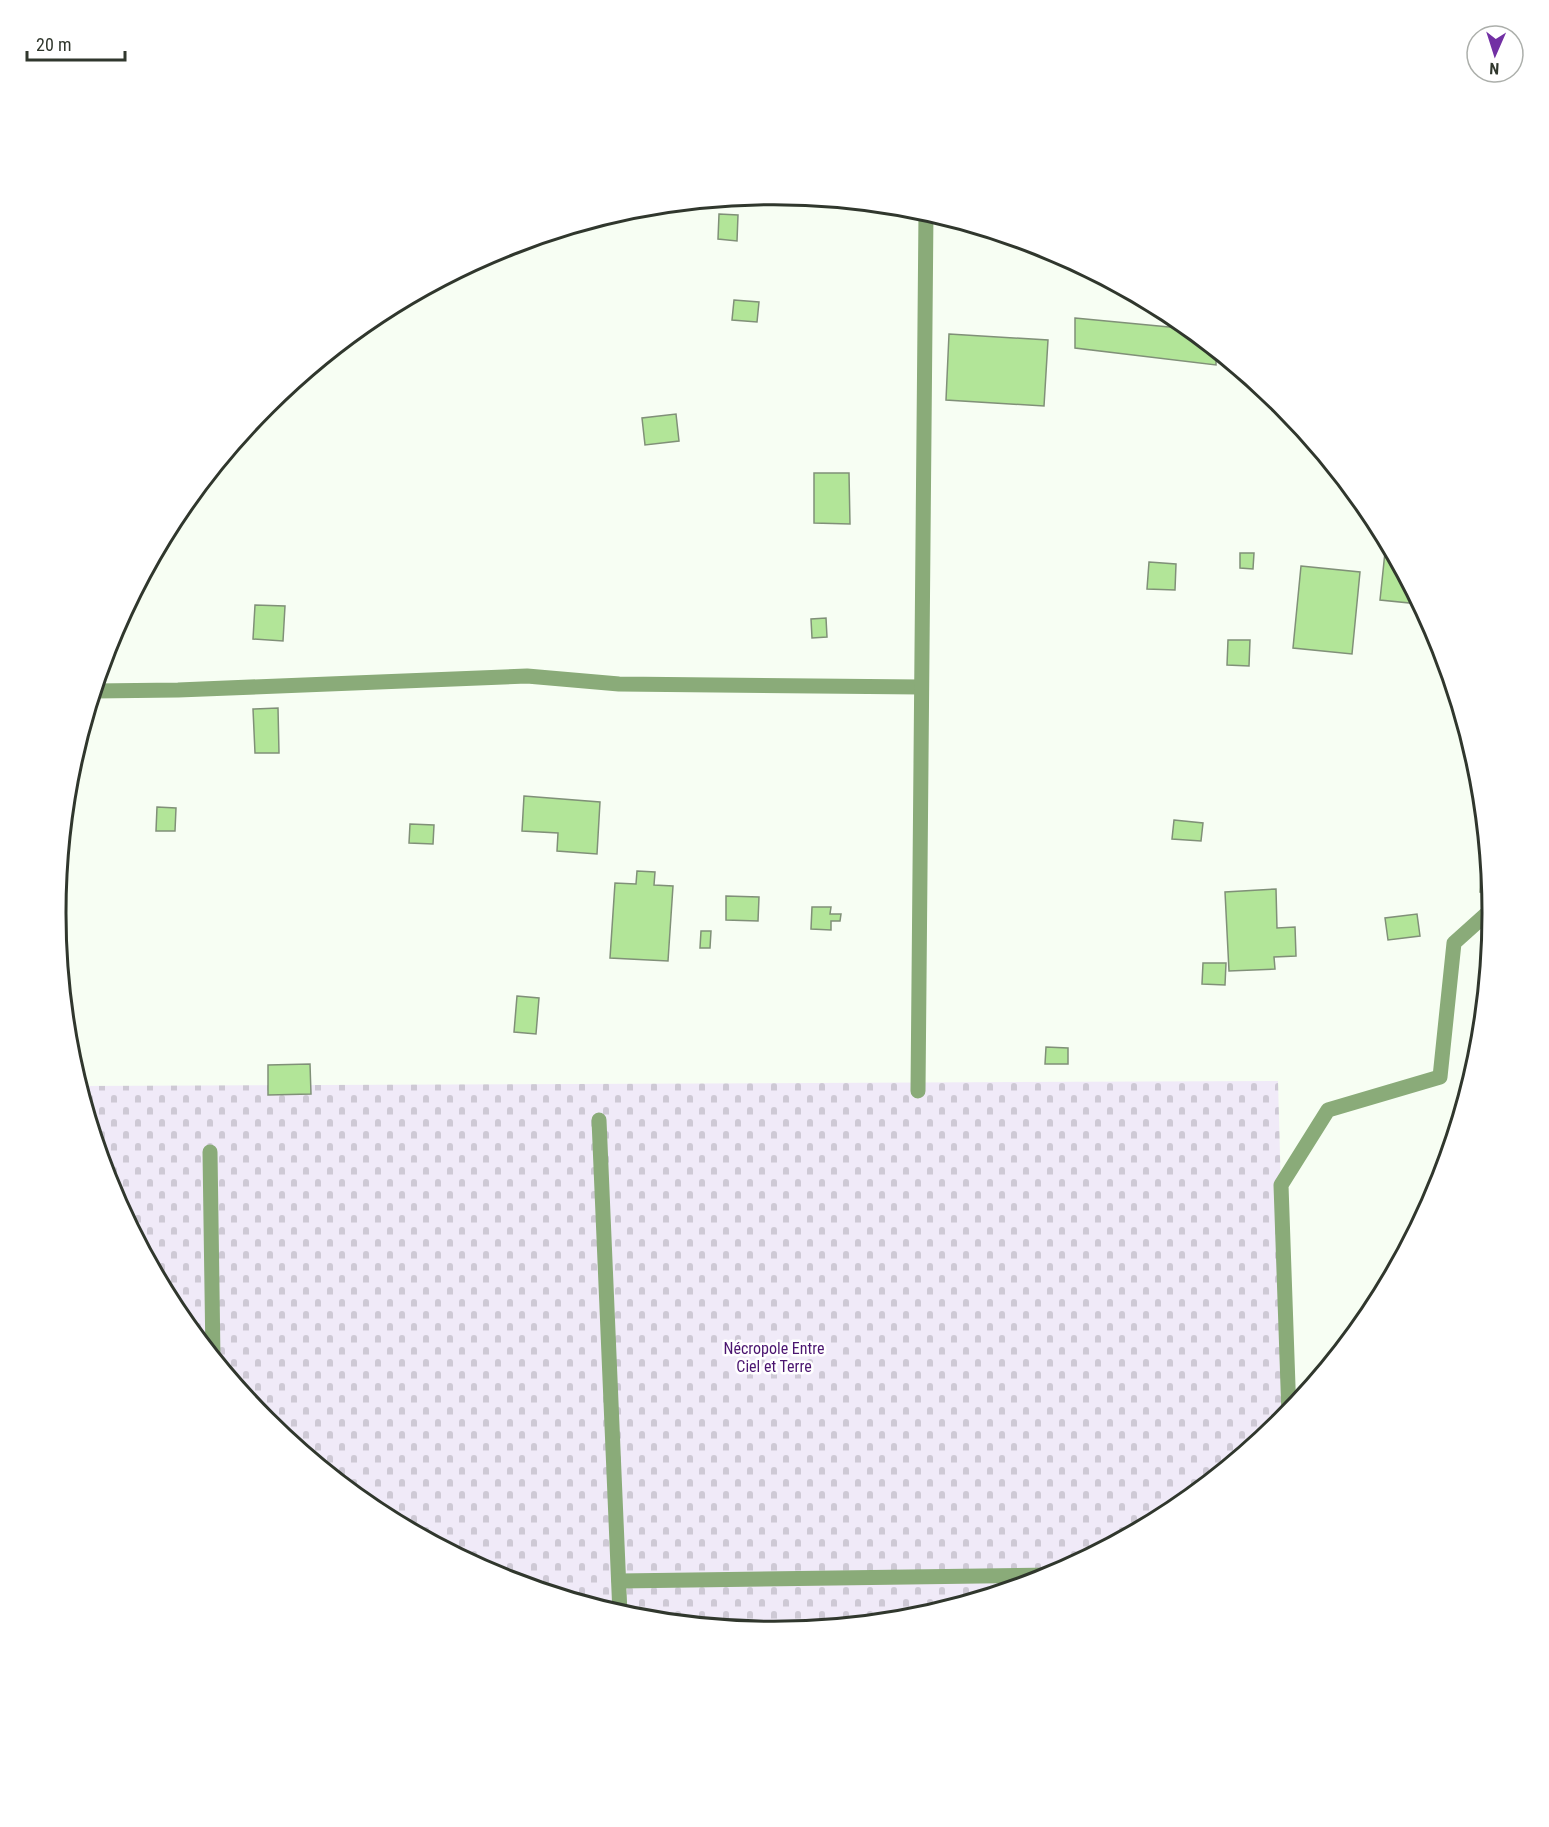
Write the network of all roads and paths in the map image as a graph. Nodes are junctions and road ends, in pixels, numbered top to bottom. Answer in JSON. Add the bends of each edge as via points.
{"nodes":[{"id":1,"x":926,"y":222,"type":"edge"},
{"id":2,"x":921,"y":687,"type":"junction"},
{"id":3,"x":103,"y":690,"type":"edge"},
{"id":4,"x":1483,"y":917,"type":"edge"},
{"id":5,"x":918,"y":1091,"type":"dead end"},
{"id":6,"x":599,"y":1120,"type":"dead end"},
{"id":7,"x":210,"y":1152,"type":"dead end"},
{"id":8,"x":213,"y":1346,"type":"edge"},
{"id":9,"x":1288,"y":1401,"type":"edge"},
{"id":10,"x":1026,"y":1575,"type":"edge"},
{"id":11,"x":619,"y":1581,"type":"junction"},
{"id":12,"x":620,"y":1604,"type":"edge"}],
"edges":[{"from":1,"to":2,"type":"street"},
{"from":2,"to":3,"type":"street","via":[[619,684],[527,676]]},
{"from":2,"to":5,"type":"street"},
{"from":4,"to":9,"type":"street","via":[[1454,944],[1440,1077],[1328,1110],[1281,1185]]},
{"from":6,"to":11,"type":"street"},
{"from":7,"to":8,"type":"street"},
{"from":10,"to":11,"type":"street"},
{"from":11,"to":12,"type":"street"}]}
